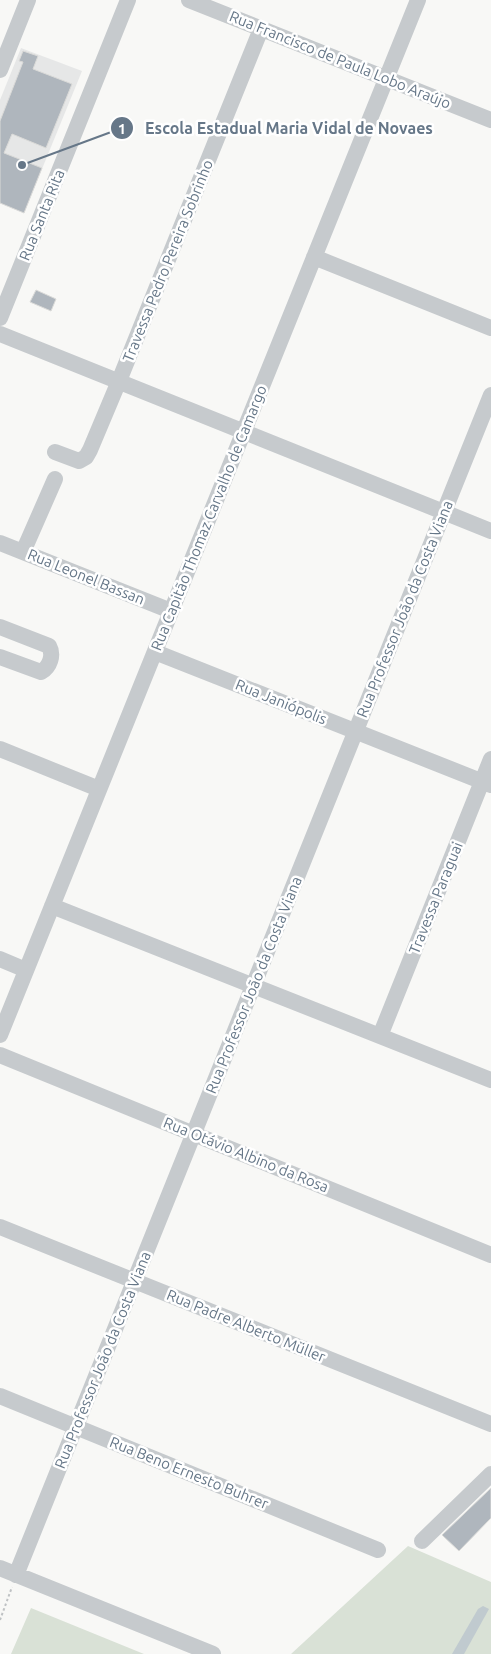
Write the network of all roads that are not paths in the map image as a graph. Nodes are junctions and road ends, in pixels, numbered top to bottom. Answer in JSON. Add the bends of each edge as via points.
{"nodes":[{"id":1,"x":28,"y":0,"type":"edge"},
{"id":2,"x":128,"y":0,"type":"edge"},
{"id":3,"x":190,"y":0,"type":"edge"},
{"id":4,"x":418,"y":0,"type":"edge"},
{"id":5,"x":261,"y":28,"type":"junction"},
{"id":6,"x":0,"y":70,"type":"edge"},
{"id":7,"x":386,"y":78,"type":"junction"},
{"id":8,"x":491,"y":120,"type":"edge"},
{"id":9,"x":314,"y":257,"type":"junction"},
{"id":10,"x":0,"y":318,"type":"edge"},
{"id":11,"x":491,"y":328,"type":"edge"},
{"id":12,"x":0,"y":334,"type":"edge"},
{"id":13,"x":119,"y":382,"type":"junction"},
{"id":14,"x":491,"y":395,"type":"edge"},
{"id":15,"x":244,"y":431,"type":"junction"},
{"id":16,"x":55,"y":452,"type":"dead end"},
{"id":17,"x":55,"y":479,"type":"dead end"},
{"id":18,"x":444,"y":512,"type":"junction"},
{"id":19,"x":491,"y":530,"type":"edge"},
{"id":20,"x":0,"y":543,"type":"edge"},
{"id":21,"x":23,"y":552,"type":"junction"},
{"id":22,"x":171,"y":611,"type":"junction"},
{"id":23,"x":0,"y":627,"type":"edge"},
{"id":24,"x":155,"y":652,"type":"junction"},
{"id":25,"x":0,"y":657,"type":"edge"},
{"id":26,"x":356,"y":732,"type":"junction"},
{"id":27,"x":0,"y":749,"type":"edge"},
{"id":28,"x":491,"y":759,"type":"edge"},
{"id":29,"x":486,"y":784,"type":"edge"},
{"id":30,"x":99,"y":789,"type":"junction"},
{"id":31,"x":52,"y":906,"type":"junction"},
{"id":32,"x":0,"y":959,"type":"edge"},
{"id":33,"x":26,"y":970,"type":"junction"},
{"id":34,"x":253,"y":986,"type":"junction"},
{"id":35,"x":0,"y":1035,"type":"edge"},
{"id":36,"x":380,"y":1036,"type":"junction"},
{"id":37,"x":0,"y":1056,"type":"edge"},
{"id":38,"x":491,"y":1080,"type":"edge"},
{"id":39,"x":194,"y":1134,"type":"junction"},
{"id":40,"x":0,"y":1227,"type":"edge"},
{"id":41,"x":491,"y":1255,"type":"edge"},
{"id":42,"x":134,"y":1281,"type":"junction"},
{"id":43,"x":0,"y":1396,"type":"edge"},
{"id":44,"x":491,"y":1424,"type":"edge"},
{"id":45,"x":76,"y":1427,"type":"junction"},
{"id":46,"x":491,"y":1474,"type":"edge"},
{"id":47,"x":422,"y":1541,"type":"dead end"},
{"id":48,"x":378,"y":1550,"type":"dead end"},
{"id":49,"x":0,"y":1568,"type":"edge"},
{"id":50,"x":16,"y":1575,"type":"junction"},
{"id":51,"x":213,"y":1654,"type":"edge"}],
"edges":[{"from":1,"to":6,"type":"street"},
{"from":2,"to":10,"type":"street","name":"Rua Santa Rita"},
{"from":3,"to":5,"type":"street","name":"Rua Francisco de Paula Lobo Araújo"},
{"from":4,"to":7,"type":"street","name":"Rua Capitão Thomaz Carvalho de Camargo"},
{"from":5,"to":7,"type":"street","name":"Rua Francisco de Paula Lobo Araújo"},
{"from":5,"to":13,"type":"street","name":"Travessa Pedro Pereira Sobrinho"},
{"from":7,"to":8,"type":"street","name":"Rua Francisco de Paula Lobo Araújo"},
{"from":7,"to":9,"type":"street","name":"Rua Capitão Thomaz Carvalho de Camargo"},
{"from":9,"to":11,"type":"street"},
{"from":9,"to":15,"type":"street","name":"Rua Capitão Thomaz Carvalho de Camargo"},
{"from":12,"to":13,"type":"street"},
{"from":13,"to":15,"type":"street"},
{"from":13,"to":16,"type":"street","name":"Travessa Pedro Pereira Sobrinho","via":[[86,457],[79,461]]},
{"from":14,"to":18,"type":"street","name":"Rua Professor João da Costa Viana"},
{"from":15,"to":18,"type":"street"},
{"from":15,"to":22,"type":"street","name":"Rua Capitão Thomaz Carvalho de Camargo"},
{"from":17,"to":21,"type":"street"},
{"from":18,"to":19,"type":"street"},
{"from":18,"to":26,"type":"street","name":"Rua Professor João da Costa Viana"},
{"from":20,"to":21,"type":"street","name":"Rua Leonel Bassan"},
{"from":21,"to":22,"type":"street","name":"Rua Leonel Bassan"},
{"from":22,"to":24,"type":"street","name":"Rua Capitão Thomaz Carvalho de Camargo"},
{"from":23,"to":25,"type":"street","via":[[49,646],[52,651],[41,672]]},
{"from":24,"to":26,"type":"street","name":"Rua Janiópolis"},
{"from":24,"to":30,"type":"street","name":"Rua Capitão Thomaz Carvalho de Camargo"},
{"from":26,"to":29,"type":"street","name":"Rua Janiópolis"},
{"from":26,"to":34,"type":"street","name":"Rua Professor João da Costa Viana"},
{"from":27,"to":30,"type":"street"},
{"from":28,"to":29,"type":"street","name":"Travessa Paraguai"},
{"from":29,"to":36,"type":"street","name":"Travessa Paraguai"},
{"from":30,"to":31,"type":"street","name":"Rua Capitão Thomaz Carvalho de Camargo"},
{"from":31,"to":33,"type":"street","name":"Rua Capitão Thomaz Carvalho de Camargo"},
{"from":31,"to":34,"type":"street"},
{"from":32,"to":33,"type":"street"},
{"from":33,"to":35,"type":"street","name":"Rua Capitão Thomaz Carvalho de Camargo"},
{"from":34,"to":36,"type":"street"},
{"from":34,"to":39,"type":"street","name":"Rua Professor João da Costa Viana"},
{"from":36,"to":38,"type":"street"},
{"from":37,"to":39,"type":"street","name":"Rua Otávio Albino da Rosa"},
{"from":39,"to":41,"type":"street","name":"Rua Otávio Albino da Rosa"},
{"from":39,"to":42,"type":"street","name":"Rua Professor João da Costa Viana"},
{"from":40,"to":42,"type":"street","name":"Rua Padre Alberto Müller"},
{"from":42,"to":44,"type":"street","name":"Rua Padre Alberto Müller"},
{"from":42,"to":45,"type":"street","name":"Rua Professor João da Costa Viana"},
{"from":43,"to":45,"type":"street","name":"Rua Beno Ernesto Buhrer"},
{"from":45,"to":48,"type":"street","name":"Rua Beno Ernesto Buhrer"},
{"from":45,"to":50,"type":"street","name":"Rua Professor João da Costa Viana"},
{"from":46,"to":47,"type":"street"},
{"from":49,"to":50,"type":"street"},
{"from":50,"to":51,"type":"street"}]}
